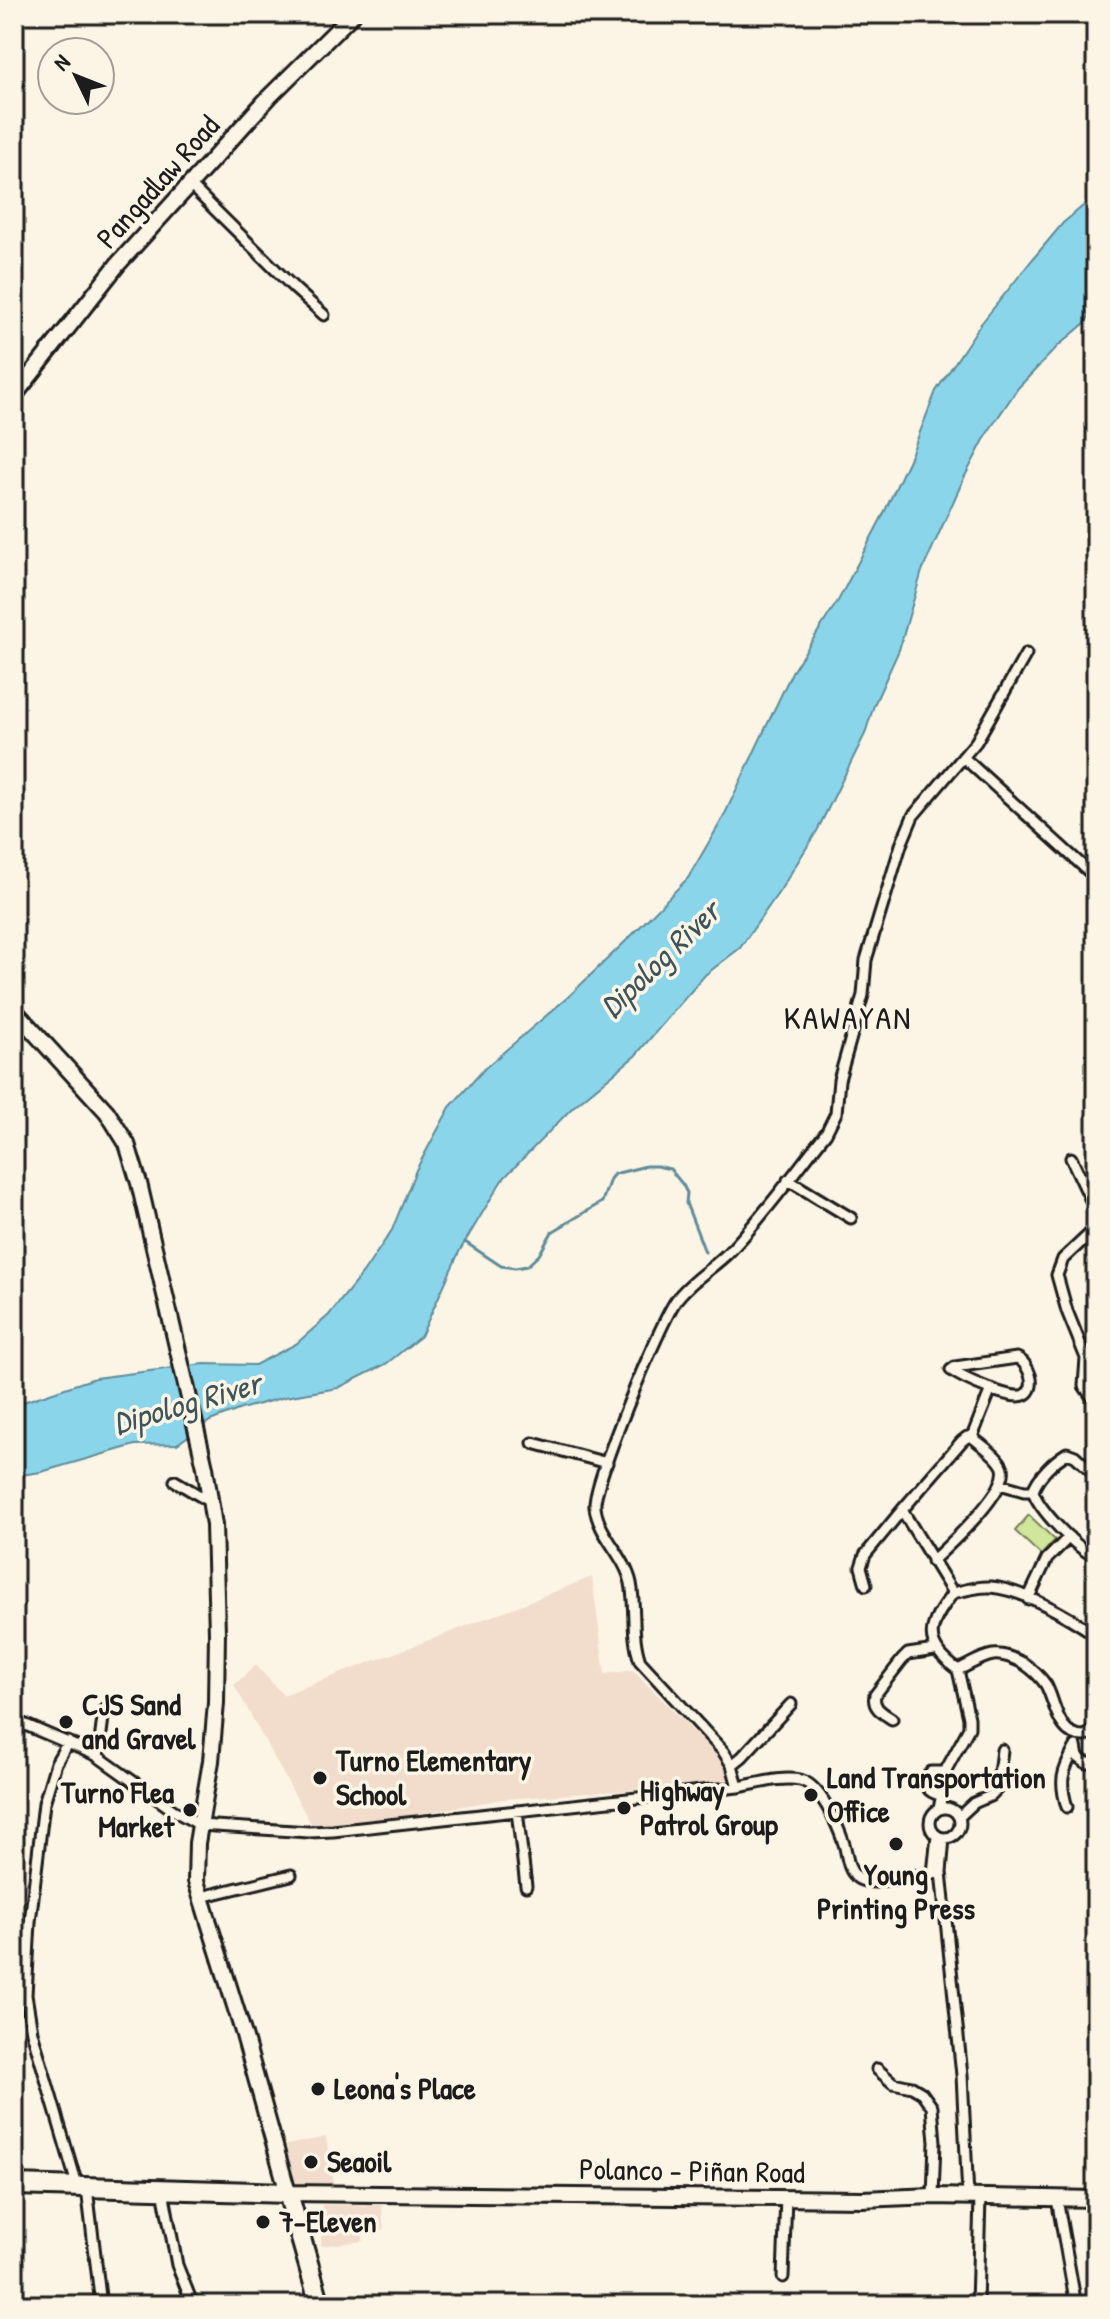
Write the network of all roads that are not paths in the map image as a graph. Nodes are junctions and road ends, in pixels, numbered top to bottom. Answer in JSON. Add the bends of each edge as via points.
{"nodes":[{"id":1,"x":353,"y":14,"type":"edge"},
{"id":2,"x":191,"y":186,"type":"junction"},
{"id":3,"x":324,"y":315,"type":"dead end"},
{"id":4,"x":14,"y":396,"type":"edge"},
{"id":5,"x":1026,"y":654,"type":"dead end"},
{"id":6,"x":963,"y":757,"type":"junction"},
{"id":7,"x":1096,"y":878,"type":"edge"},
{"id":8,"x":14,"y":1010,"type":"edge"},
{"id":9,"x":1071,"y":1158,"type":"dead end"},
{"id":10,"x":788,"y":1180,"type":"junction"},
{"id":11,"x":1096,"y":1211,"type":"edge"},
{"id":12,"x":851,"y":1218,"type":"dead end"},
{"id":13,"x":1096,"y":1228,"type":"edge"},
{"id":14,"x":1086,"y":1358,"type":"junction"},
{"id":15,"x":1096,"y":1364,"type":"edge"},
{"id":16,"x":991,"y":1389,"type":"junction"},
{"id":17,"x":1096,"y":1403,"type":"edge"},
{"id":18,"x":972,"y":1437,"type":"junction"},
{"id":19,"x":533,"y":1443,"type":"dead end"},
{"id":20,"x":607,"y":1463,"type":"junction"},
{"id":21,"x":1096,"y":1475,"type":"edge"},
{"id":22,"x":175,"y":1481,"type":"dead end"},
{"id":23,"x":1000,"y":1484,"type":"junction"},
{"id":24,"x":1033,"y":1491,"type":"junction"},
{"id":25,"x":212,"y":1503,"type":"junction"},
{"id":26,"x":902,"y":1510,"type":"junction"},
{"id":27,"x":1069,"y":1537,"type":"junction"},
{"id":28,"x":1096,"y":1557,"type":"edge"},
{"id":29,"x":932,"y":1561,"type":"junction"},
{"id":30,"x":866,"y":1585,"type":"dead end"},
{"id":31,"x":953,"y":1593,"type":"junction"},
{"id":32,"x":1028,"y":1599,"type":"junction"},
{"id":33,"x":1096,"y":1635,"type":"edge"},
{"id":34,"x":935,"y":1650,"type":"junction"},
{"id":35,"x":958,"y":1670,"type":"junction"},
{"id":36,"x":791,"y":1704,"type":"dead end"},
{"id":37,"x":104,"y":1710,"type":"dead end"},
{"id":38,"x":892,"y":1719,"type":"dead end"},
{"id":39,"x":14,"y":1720,"type":"edge"},
{"id":40,"x":1094,"y":1732,"type":"edge"},
{"id":41,"x":1080,"y":1736,"type":"junction"},
{"id":42,"x":68,"y":1742,"type":"junction"},
{"id":43,"x":1075,"y":1748,"type":"junction"},
{"id":44,"x":1002,"y":1750,"type":"dead end"},
{"id":45,"x":98,"y":1757,"type":"junction"},
{"id":46,"x":1096,"y":1763,"type":"edge"},
{"id":47,"x":732,"y":1765,"type":"junction"},
{"id":48,"x":946,"y":1772,"type":"junction"},
{"id":49,"x":738,"y":1787,"type":"junction"},
{"id":50,"x":941,"y":1795,"type":"junction"},
{"id":51,"x":1067,"y":1807,"type":"dead end"},
{"id":52,"x":939,"y":1809,"type":"junction"},
{"id":53,"x":517,"y":1811,"type":"junction"},
{"id":54,"x":959,"y":1817,"type":"junction"},
{"id":55,"x":200,"y":1825,"type":"junction"},
{"id":56,"x":941,"y":1837,"type":"junction"},
{"id":57,"x":937,"y":1872,"type":"junction"},
{"id":58,"x":291,"y":1875,"type":"dead end"},
{"id":59,"x":526,"y":1886,"type":"dead end"},
{"id":60,"x":201,"y":1897,"type":"junction"},
{"id":61,"x":877,"y":2069,"type":"dead end"},
{"id":62,"x":14,"y":2185,"type":"edge"},
{"id":63,"x":82,"y":2188,"type":"junction"},
{"id":64,"x":163,"y":2190,"type":"junction"},
{"id":65,"x":288,"y":2193,"type":"junction"},
{"id":66,"x":933,"y":2196,"type":"junction"},
{"id":67,"x":786,"y":2197,"type":"junction"},
{"id":68,"x":974,"y":2197,"type":"junction"},
{"id":69,"x":1057,"y":2199,"type":"junction"},
{"id":70,"x":1096,"y":2199,"type":"edge"},
{"id":71,"x":783,"y":2277,"type":"dead end"},
{"id":72,"x":101,"y":2305,"type":"edge"},
{"id":73,"x":193,"y":2305,"type":"edge"},
{"id":74,"x":320,"y":2305,"type":"edge"},
{"id":75,"x":977,"y":2305,"type":"edge"},
{"id":76,"x":1076,"y":2305,"type":"edge"}],
"edges":[{"from":1,"to":2,"type":"main road","name":"Pangadlaw Road","via":[[270,96]]},
{"from":2,"to":3,"type":"street"},
{"from":2,"to":4,"type":"main road","name":"Pangadlaw Road","via":[[118,264]]},
{"from":5,"to":6,"type":"street"},
{"from":6,"to":7,"type":"street"},
{"from":6,"to":10,"type":"street","via":[[913,816],[901,845],[866,960],[836,1113]]},
{"from":8,"to":25,"type":"main road","via":[[107,1112],[127,1144]]},
{"from":9,"to":11,"type":"street"},
{"from":10,"to":12,"type":"street"},
{"from":10,"to":20,"type":"street","via":[[731,1250],[674,1302]]},
{"from":13,"to":14,"type":"street","via":[[1063,1259],[1057,1275]]},
{"from":14,"to":15,"type":"street"},
{"from":14,"to":17,"type":"street","via":[[1084,1386]]},
{"from":16,"to":16,"type":"street","via":[[953,1372],[951,1370],[1024,1361],[1028,1391],[1014,1396]]},
{"from":16,"to":18,"type":"street"},
{"from":18,"to":23,"type":"street","via":[[1003,1468]]},
{"from":18,"to":26,"type":"street","via":[[962,1441]]},
{"from":19,"to":20,"type":"street"},
{"from":20,"to":47,"type":"street","via":[[595,1507],[630,1581],[635,1649],[664,1690]]},
{"from":21,"to":24,"type":"street","via":[[1067,1453]]},
{"from":22,"to":25,"type":"street"},
{"from":23,"to":24,"type":"street"},
{"from":23,"to":29,"type":"street","via":[[969,1526]]},
{"from":24,"to":27,"type":"street"},
{"from":25,"to":55,"type":"main road","via":[[216,1703]]},
{"from":26,"to":29,"type":"street"},
{"from":26,"to":30,"type":"street","via":[[863,1560]]},
{"from":27,"to":28,"type":"street"},
{"from":27,"to":32,"type":"street","via":[[1047,1559]]},
{"from":29,"to":31,"type":"street"},
{"from":31,"to":32,"type":"street","via":[[991,1587]]},
{"from":31,"to":34,"type":"street","via":[[933,1625]]},
{"from":32,"to":33,"type":"street"},
{"from":34,"to":35,"type":"street"},
{"from":34,"to":38,"type":"street","via":[[908,1654],[875,1695],[877,1708]]},
{"from":35,"to":41,"type":"street","via":[[984,1657],[1017,1660],[1045,1684],[1064,1728]]},
{"from":35,"to":48,"type":"street","via":[[969,1728]]},
{"from":36,"to":47,"type":"street"},
{"from":37,"to":45,"type":"street"},
{"from":39,"to":42,"type":"street"},
{"from":40,"to":41,"type":"street"},
{"from":41,"to":43,"type":"street"},
{"from":42,"to":45,"type":"street"},
{"from":42,"to":63,"type":"street","via":[[44,1803],[26,1995],[32,2032]]},
{"from":43,"to":46,"type":"street","via":[[1086,1763]]},
{"from":43,"to":51,"type":"street","via":[[1062,1778]]},
{"from":44,"to":54,"type":"street","via":[[997,1789]]},
{"from":45,"to":55,"type":"street"},
{"from":47,"to":49,"type":"street"},
{"from":48,"to":50,"type":"street"},
{"from":48,"to":50,"type":"street","via":[[931,1772],[925,1779],[930,1791]]},
{"from":49,"to":53,"type":"street"},
{"from":49,"to":57,"type":"street","via":[[786,1779],[811,1785],[834,1820],[850,1869],[866,1882]]},
{"from":50,"to":52,"type":"street"},
{"from":52,"to":54,"type":"street","via":[[951,1809]]},
{"from":52,"to":56,"type":"street","via":[[929,1822]]},
{"from":53,"to":55,"type":"street","via":[[333,1831]]},
{"from":53,"to":59,"type":"street"},
{"from":54,"to":56,"type":"street","via":[[957,1832]]},
{"from":55,"to":60,"type":"main road","via":[[195,1863]]},
{"from":56,"to":57,"type":"street"},
{"from":57,"to":68,"type":"street"},
{"from":58,"to":60,"type":"street"},
{"from":60,"to":65,"type":"main road"},
{"from":61,"to":66,"type":"street","via":[[893,2083],[922,2093],[932,2107]]},
{"from":62,"to":63,"type":"highway"},
{"from":63,"to":64,"type":"highway"},
{"from":63,"to":72,"type":"street"},
{"from":64,"to":65,"type":"highway"},
{"from":64,"to":73,"type":"street","via":[[177,2265]]},
{"from":65,"to":67,"type":"main road","name":"Polanco - Piñan Road"},
{"from":65,"to":74,"type":"highway"},
{"from":66,"to":67,"type":"main road","name":"Polanco - Piñan Road"},
{"from":66,"to":68,"type":"main road","name":"Polanco - Piñan Road"},
{"from":67,"to":71,"type":"street"},
{"from":68,"to":69,"type":"main road","name":"Polanco - Piñan Road"},
{"from":68,"to":75,"type":"street"},
{"from":69,"to":70,"type":"main road","name":"Polanco - Piñan Road"},
{"from":69,"to":76,"type":"street"}]}
